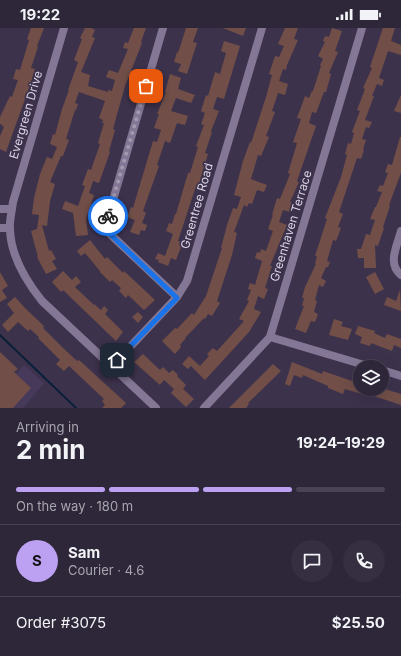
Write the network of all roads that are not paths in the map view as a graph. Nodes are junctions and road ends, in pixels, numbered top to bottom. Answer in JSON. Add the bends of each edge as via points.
{"nodes":[{"id":1,"x":64,"y":28,"type":"edge"},
{"id":2,"x":163,"y":28,"type":"edge"},
{"id":3,"x":262,"y":28,"type":"edge"},
{"id":4,"x":362,"y":28,"type":"edge"},
{"id":5,"x":0,"y":209,"type":"edge"},
{"id":6,"x":12,"y":209,"type":"junction"},
{"id":7,"x":0,"y":228,"type":"edge"},
{"id":8,"x":10,"y":228,"type":"junction"},
{"id":9,"x":401,"y":232,"type":"edge"},
{"id":10,"x":401,"y":275,"type":"edge"},
{"id":11,"x":177,"y":298,"type":"junction"},
{"id":12,"x":270,"y":337,"type":"junction"},
{"id":13,"x":353,"y":362,"type":"edge"},
{"id":14,"x":112,"y":366,"type":"junction"},
{"id":15,"x":389,"y":372,"type":"edge"},
{"id":16,"x":401,"y":376,"type":"edge"},
{"id":17,"x":156,"y":408,"type":"edge"},
{"id":18,"x":204,"y":408,"type":"edge"}],
"edges":[{"from":1,"to":6,"type":"street","name":"Evergreen Drive"},
{"from":2,"to":11,"type":"street","via":[[106,224],[110,234]]},
{"from":3,"to":11,"type":"street","name":"Greentree Road","via":[[187,282]]},
{"from":4,"to":12,"type":"street","name":"Greenhaven Terrace"},
{"from":5,"to":6,"type":"street"},
{"from":6,"to":8,"type":"street","name":"Evergreen Drive"},
{"from":7,"to":8,"type":"street"},
{"from":8,"to":14,"type":"street","name":"Evergreen Drive","via":[[18,262],[32,289]]},
{"from":9,"to":10,"type":"street","via":[[393,260],[396,271]]},
{"from":11,"to":14,"type":"street","name":"Greentree Road"},
{"from":12,"to":13,"type":"street"},
{"from":12,"to":18,"type":"street","name":"Greenhaven Terrace"},
{"from":14,"to":17,"type":"street","name":"Evergreen Drive"},
{"from":15,"to":16,"type":"street"}]}
